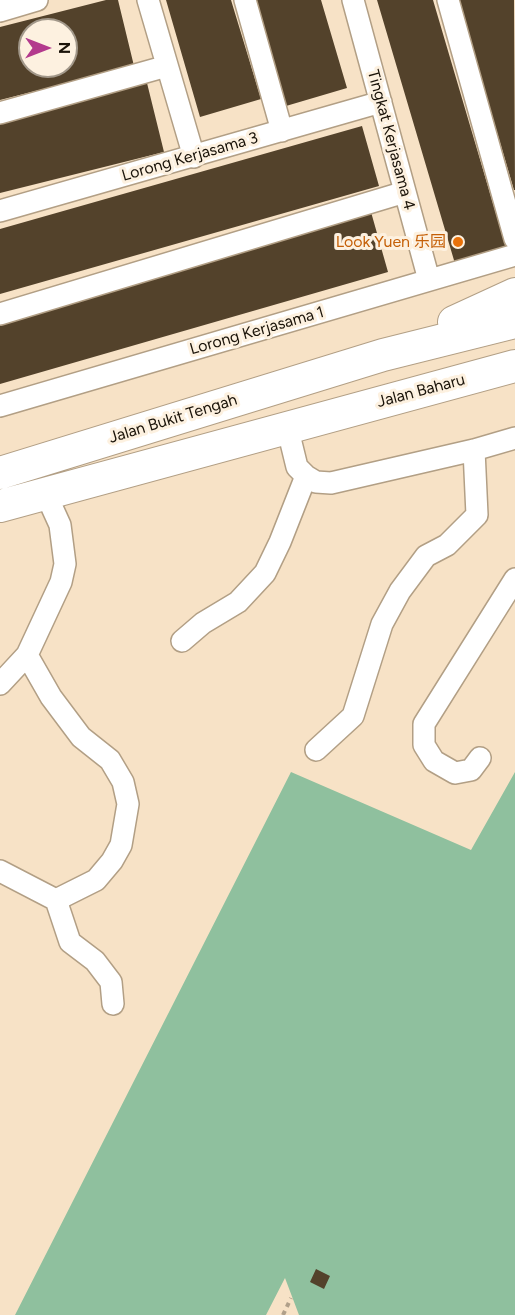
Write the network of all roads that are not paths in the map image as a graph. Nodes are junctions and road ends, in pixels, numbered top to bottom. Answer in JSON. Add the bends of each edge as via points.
{"nodes":[{"id":1,"x":37,"y":0,"type":"edge"},
{"id":2,"x":148,"y":0,"type":"edge"},
{"id":3,"x":245,"y":0,"type":"edge"},
{"id":4,"x":353,"y":0,"type":"edge"},
{"id":5,"x":448,"y":0,"type":"edge"},
{"id":6,"x":0,"y":11,"type":"edge"},
{"id":7,"x":167,"y":66,"type":"junction"},
{"id":8,"x":381,"y":102,"type":"junction"},
{"id":9,"x":0,"y":113,"type":"edge"},
{"id":10,"x":282,"y":131,"type":"junction"},
{"id":11,"x":194,"y":157,"type":"junction"},
{"id":12,"x":405,"y":192,"type":"junction"},
{"id":13,"x":0,"y":211,"type":"edge"},
{"id":14,"x":515,"y":239,"type":"edge"},
{"id":15,"x":515,"y":255,"type":"edge"},
{"id":16,"x":429,"y":280,"type":"junction"},
{"id":17,"x":515,"y":294,"type":"edge"},
{"id":18,"x":0,"y":314,"type":"edge"},
{"id":19,"x":515,"y":322,"type":"edge"},
{"id":20,"x":382,"y":354,"type":"junction"},
{"id":21,"x":515,"y":366,"type":"edge"},
{"id":22,"x":515,"y":387,"type":"edge"},
{"id":23,"x":0,"y":406,"type":"edge"},
{"id":24,"x":328,"y":415,"type":"junction"},
{"id":25,"x":287,"y":426,"type":"junction"},
{"id":26,"x":515,"y":438,"type":"edge"},
{"id":27,"x":474,"y":450,"type":"junction"},
{"id":28,"x":0,"y":473,"type":"edge"},
{"id":29,"x":306,"y":476,"type":"junction"},
{"id":30,"x":45,"y":492,"type":"junction"},
{"id":31,"x":0,"y":506,"type":"edge"},
{"id":32,"x":515,"y":579,"type":"edge"},
{"id":33,"x":182,"y":641,"type":"dead end"},
{"id":34,"x":27,"y":655,"type":"junction"},
{"id":35,"x":0,"y":684,"type":"edge"},
{"id":36,"x":316,"y":750,"type":"dead end"},
{"id":37,"x":480,"y":758,"type":"dead end"},
{"id":38,"x":0,"y":871,"type":"edge"},
{"id":39,"x":56,"y":900,"type":"junction"},
{"id":40,"x":113,"y":1004,"type":"dead end"}],
"edges":[{"from":1,"to":6,"type":"street"},
{"from":2,"to":7,"type":"street"},
{"from":3,"to":10,"type":"street"},
{"from":4,"to":8,"type":"street","name":"Tingkat Kerjasama 4"},
{"from":5,"to":14,"type":"street"},
{"from":7,"to":9,"type":"street"},
{"from":7,"to":11,"type":"street"},
{"from":8,"to":10,"type":"street","name":"Lorong Kerjasama 3"},
{"from":8,"to":12,"type":"street","name":"Tingkat Kerjasama 4"},
{"from":10,"to":11,"type":"street","name":"Lorong Kerjasama 3"},
{"from":11,"to":13,"type":"street","name":"Lorong Kerjasama 3"},
{"from":12,"to":16,"type":"street","name":"Tingkat Kerjasama 4"},
{"from":12,"to":18,"type":"street"},
{"from":15,"to":16,"type":"street","name":"Lorong Kerjasama 1"},
{"from":16,"to":23,"type":"street","name":"Lorong Kerjasama 1"},
{"from":17,"to":20,"type":"highway"},
{"from":19,"to":20,"type":"highway"},
{"from":20,"to":28,"type":"highway","name":"Jalan Bukit Tengah"},
{"from":21,"to":24,"type":"highway","name":"Jalan Baharu"},
{"from":22,"to":24,"type":"highway"},
{"from":24,"to":25,"type":"highway"},
{"from":25,"to":29,"type":"street","via":[[297,467]]},
{"from":25,"to":30,"type":"highway"},
{"from":26,"to":27,"type":"street"},
{"from":27,"to":29,"type":"street","via":[[331,483],[316,482]]},
{"from":27,"to":36,"type":"street","via":[[477,514],[447,545],[426,556],[400,591],[382,624],[353,716]]},
{"from":29,"to":33,"type":"street","via":[[265,573],[238,602]]},
{"from":30,"to":31,"type":"highway"},
{"from":30,"to":34,"type":"street","via":[[60,525],[65,564],[61,582]]},
{"from":32,"to":37,"type":"street","via":[[424,724],[424,745],[434,761],[455,773],[471,770]]},
{"from":34,"to":35,"type":"street"},
{"from":34,"to":39,"type":"street","via":[[51,697],[81,737],[110,760],[123,782],[128,804],[121,845],[112,861],[96,880]]},
{"from":38,"to":39,"type":"street"},
{"from":39,"to":40,"type":"street","via":[[70,942],[95,961],[111,982]]}]}
